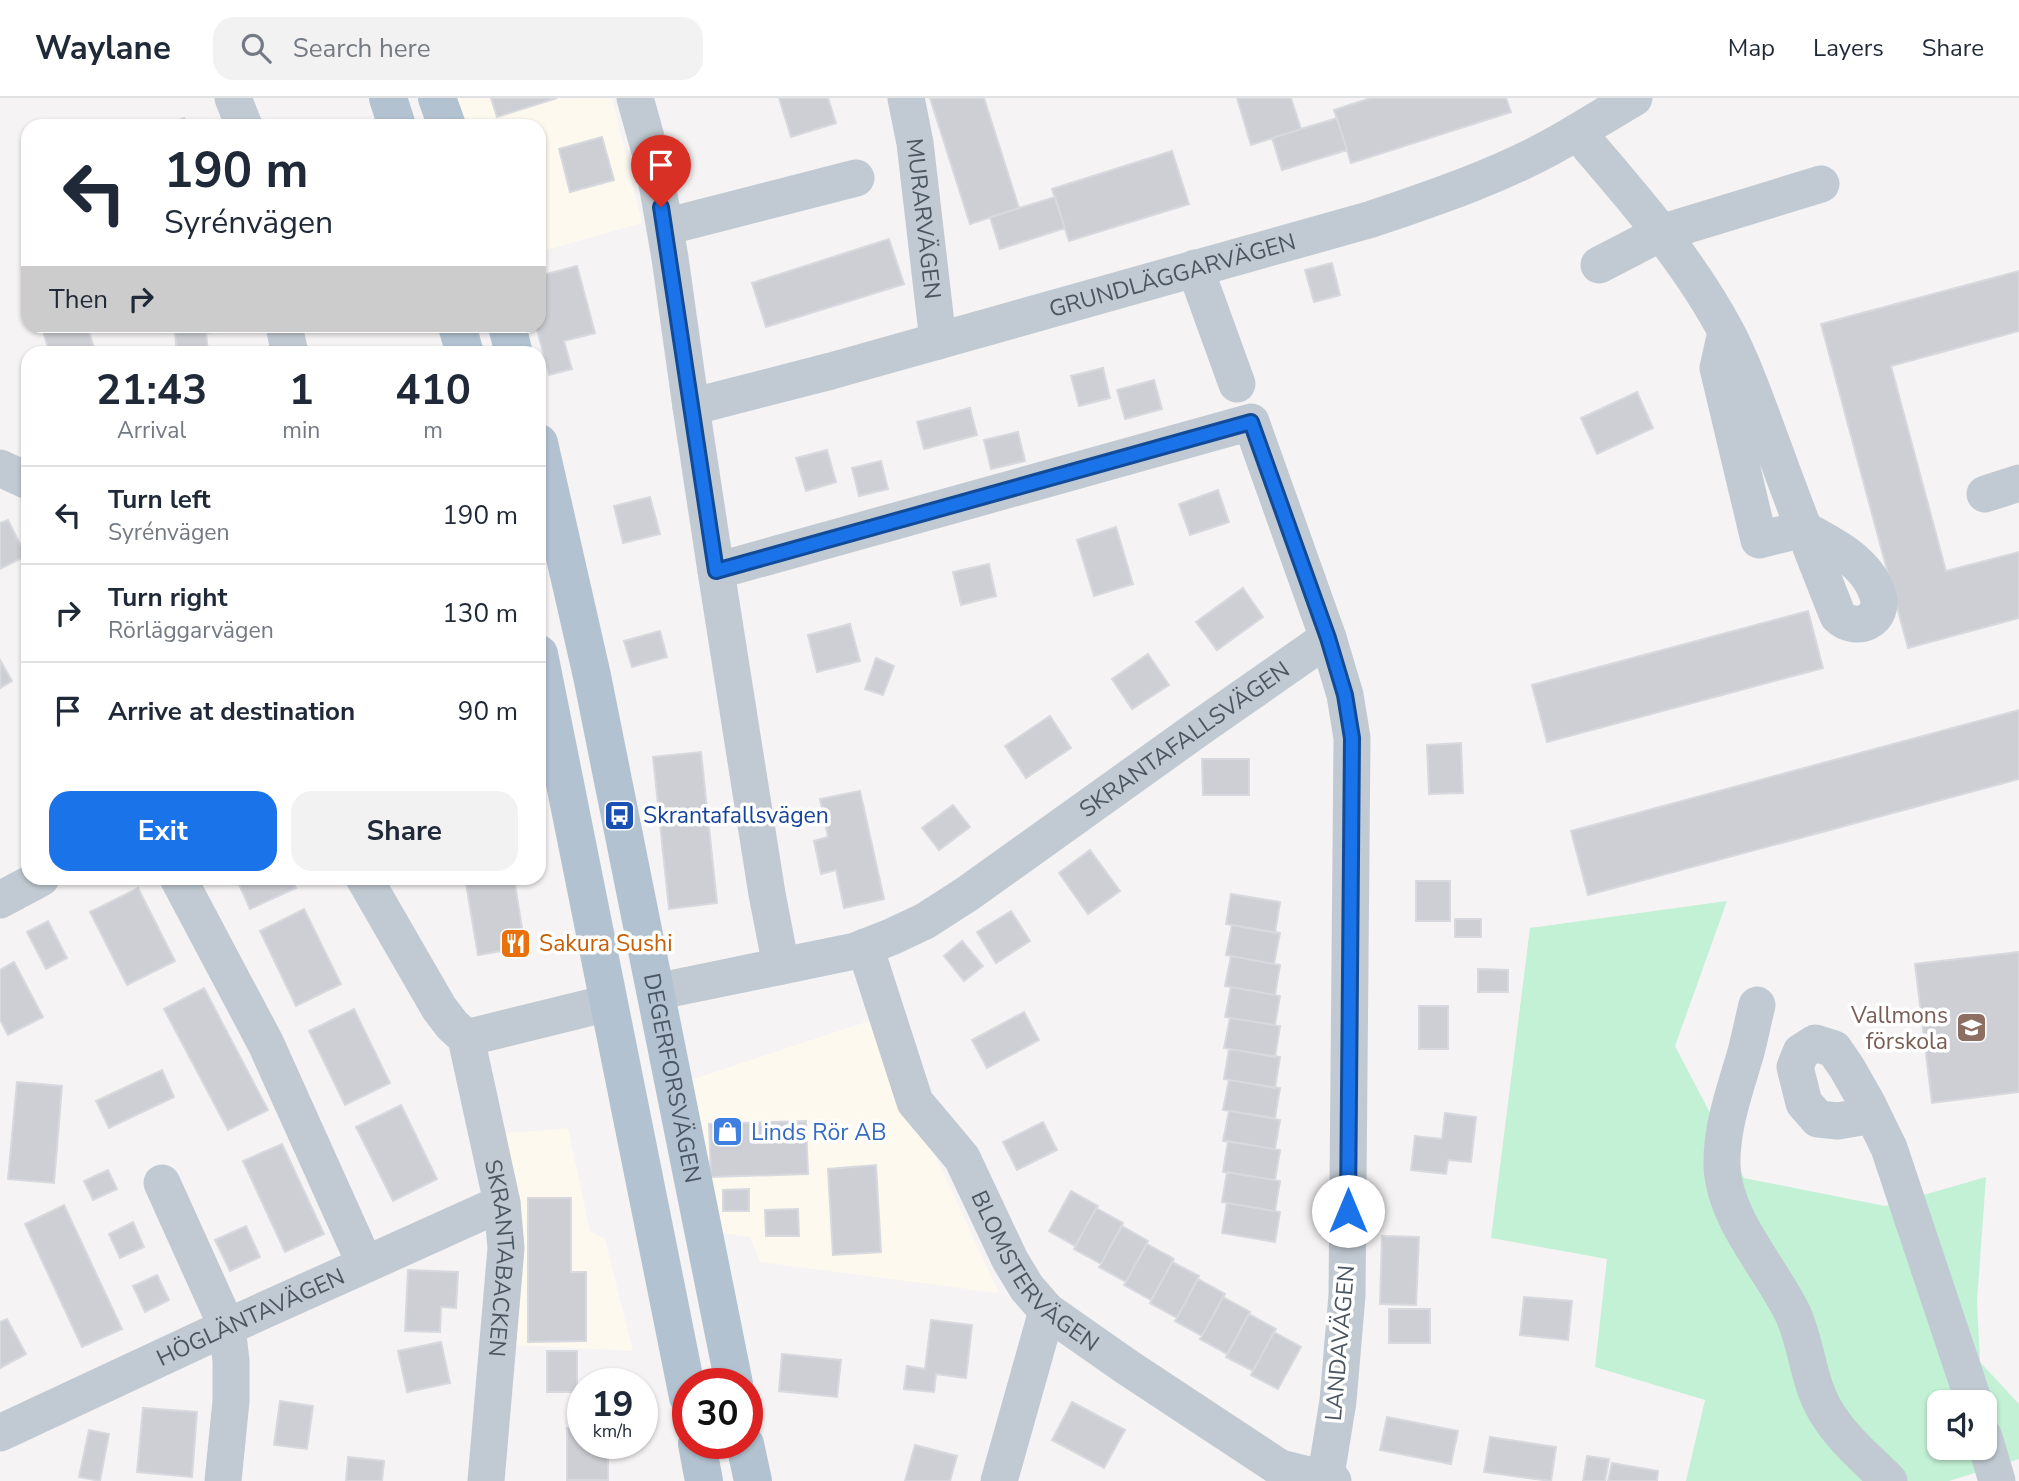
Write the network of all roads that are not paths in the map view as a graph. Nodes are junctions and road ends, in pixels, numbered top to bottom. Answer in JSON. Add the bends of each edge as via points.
{"nodes":[{"id":1,"x":233,"y":98,"type":"edge"},
{"id":2,"x":388,"y":98,"type":"edge"},
{"id":3,"x":437,"y":98,"type":"edge"},
{"id":4,"x":635,"y":98,"type":"edge"},
{"id":5,"x":906,"y":98,"type":"edge"},
{"id":6,"x":1618,"y":102,"type":"edge"},
{"id":7,"x":241,"y":119,"type":"edge"},
{"id":8,"x":395,"y":119,"type":"edge"},
{"id":9,"x":444,"y":119,"type":"edge"},
{"id":10,"x":1577,"y":132,"type":"junction"},
{"id":11,"x":856,"y":178,"type":"dead end"},
{"id":12,"x":1821,"y":184,"type":"dead end"},
{"id":13,"x":665,"y":227,"type":"junction"},
{"id":14,"x":1661,"y":233,"type":"junction"},
{"id":15,"x":1599,"y":265,"type":"dead end"},
{"id":16,"x":1195,"y":268,"type":"junction"},
{"id":17,"x":938,"y":341,"type":"junction"},
{"id":18,"x":1237,"y":384,"type":"dead end"},
{"id":19,"x":691,"y":407,"type":"junction"},
{"id":20,"x":0,"y":468,"type":"edge"},
{"id":21,"x":546,"y":473,"type":"edge"},
{"id":22,"x":21,"y":478,"type":"edge"},
{"id":23,"x":1803,"y":529,"type":"dead end"},
{"id":24,"x":716,"y":571,"type":"junction"},
{"id":25,"x":1328,"y":638,"type":"junction"},
{"id":26,"x":546,"y":689,"type":"edge"},
{"id":27,"x":28,"y":885,"type":"edge"},
{"id":28,"x":182,"y":885,"type":"edge"},
{"id":29,"x":370,"y":885,"type":"edge"},
{"id":30,"x":0,"y":900,"type":"edge"},
{"id":31,"x":865,"y":947,"type":"junction"},
{"id":32,"x":781,"y":966,"type":"junction"},
{"id":33,"x":655,"y":992,"type":"junction"},
{"id":34,"x":608,"y":1003,"type":"junction"},
{"id":35,"x":1757,"y":1005,"type":"dead end"},
{"id":36,"x":466,"y":1038,"type":"junction"},
{"id":37,"x":1873,"y":1115,"type":"dead end"},
{"id":38,"x":162,"y":1183,"type":"dead end"},
{"id":39,"x":502,"y":1203,"type":"junction"},
{"id":40,"x":365,"y":1264,"type":"junction"},
{"id":41,"x":1047,"y":1311,"type":"junction"},
{"id":42,"x":227,"y":1327,"type":"junction"},
{"id":43,"x":682,"y":1368,"type":"edge"},
{"id":44,"x":731,"y":1368,"type":"edge"},
{"id":45,"x":1970,"y":1390,"type":"edge"},
{"id":46,"x":0,"y":1433,"type":"edge"},
{"id":47,"x":700,"y":1459,"type":"edge"},
{"id":48,"x":749,"y":1459,"type":"edge"},
{"id":49,"x":1991,"y":1460,"type":"edge"},
{"id":50,"x":223,"y":1481,"type":"edge"},
{"id":51,"x":486,"y":1481,"type":"edge"},
{"id":52,"x":704,"y":1481,"type":"edge"},
{"id":53,"x":753,"y":1481,"type":"edge"},
{"id":54,"x":999,"y":1481,"type":"edge"},
{"id":55,"x":1328,"y":1481,"type":"edge"},
{"id":56,"x":1889,"y":1481,"type":"edge"},
{"id":57,"x":1997,"y":1481,"type":"edge"}],
"edges":[{"from":1,"to":7,"type":"street"},
{"from":2,"to":8,"type":"main road"},
{"from":3,"to":9,"type":"main road"},
{"from":4,"to":13,"type":"street"},
{"from":5,"to":17,"type":"street","name":"MURARVÄGEN"},
{"from":6,"to":10,"type":"street","name":"GRUNDLÄGGARVÄGEN"},
{"from":10,"to":14,"type":"street"},
{"from":10,"to":16,"type":"street","name":"GRUNDLÄGGARVÄGEN","via":[[1446,194]]},
{"from":11,"to":13,"type":"street"},
{"from":12,"to":14,"type":"street"},
{"from":13,"to":19,"type":"street"},
{"from":14,"to":15,"type":"street"},
{"from":14,"to":23,"type":"street","via":[[1726,332]]},
{"from":16,"to":17,"type":"street","name":"GRUNDLÄGGARVÄGEN"},
{"from":16,"to":18,"type":"street"},
{"from":17,"to":19,"type":"street","name":"GRUNDLÄGGARVÄGEN"},
{"from":19,"to":24,"type":"street"},
{"from":20,"to":22,"type":"street"},
{"from":21,"to":33,"type":"main road","name":"DEGERFORSVÄGEN","via":[[593,676]]},
{"from":24,"to":25,"type":"street","name":"LANDAVÄGEN","via":[[1251,422]]},
{"from":24,"to":32,"type":"street"},
{"from":25,"to":31,"type":"street","name":"SKRANTAFALLSVÄGEN","via":[[967,894],[925,921]]},
{"from":25,"to":55,"type":"street","name":"LANDAVÄGEN","via":[[1352,738],[1347,1295]]},
{"from":26,"to":34,"type":"main road","name":"DEGERFORSVÄGEN"},
{"from":27,"to":30,"type":"street"},
{"from":28,"to":40,"type":"street","via":[[266,1044]]},
{"from":29,"to":36,"type":"street","via":[[439,1009]]},
{"from":31,"to":32,"type":"street","name":"SKRANTAFALLSVÄGEN"},
{"from":31,"to":41,"type":"street","name":"BLOMSTERVÄGEN","via":[[915,1102],[962,1158],[1010,1260]]},
{"from":32,"to":33,"type":"street","name":"SKRANTAFALLSVÄGEN"},
{"from":33,"to":34,"type":"main road"},
{"from":33,"to":44,"type":"main road","name":"DEGERFORSVÄGEN"},
{"from":34,"to":36,"type":"street"},
{"from":34,"to":43,"type":"main road","name":"DEGERFORSVÄGEN"},
{"from":35,"to":56,"type":"street","via":[[1727,1116],[1722,1166],[1727,1192],[1739,1224],[1794,1317],[1824,1408],[1843,1435]]},
{"from":36,"to":39,"type":"street","name":"SKRANTABACKEN"},
{"from":37,"to":45,"type":"street","via":[[1889,1148]]},
{"from":38,"to":42,"type":"street"},
{"from":39,"to":40,"type":"street","name":"HÖGLÄNTAVÄGEN"},
{"from":39,"to":51,"type":"street","name":"SKRANTABACKEN","via":[[506,1248]]},
{"from":40,"to":42,"type":"street","name":"HÖGLÄNTAVÄGEN"},
{"from":41,"to":54,"type":"street"},
{"from":41,"to":55,"type":"street","name":"BLOMSTERVÄGEN","via":[[1280,1468]]},
{"from":42,"to":46,"type":"street","name":"HÖGLÄNTAVÄGEN"},
{"from":42,"to":50,"type":"street","via":[[231,1401]]},
{"from":47,"to":52,"type":"main road"},
{"from":48,"to":53,"type":"main road"},
{"from":49,"to":57,"type":"street"}]}
